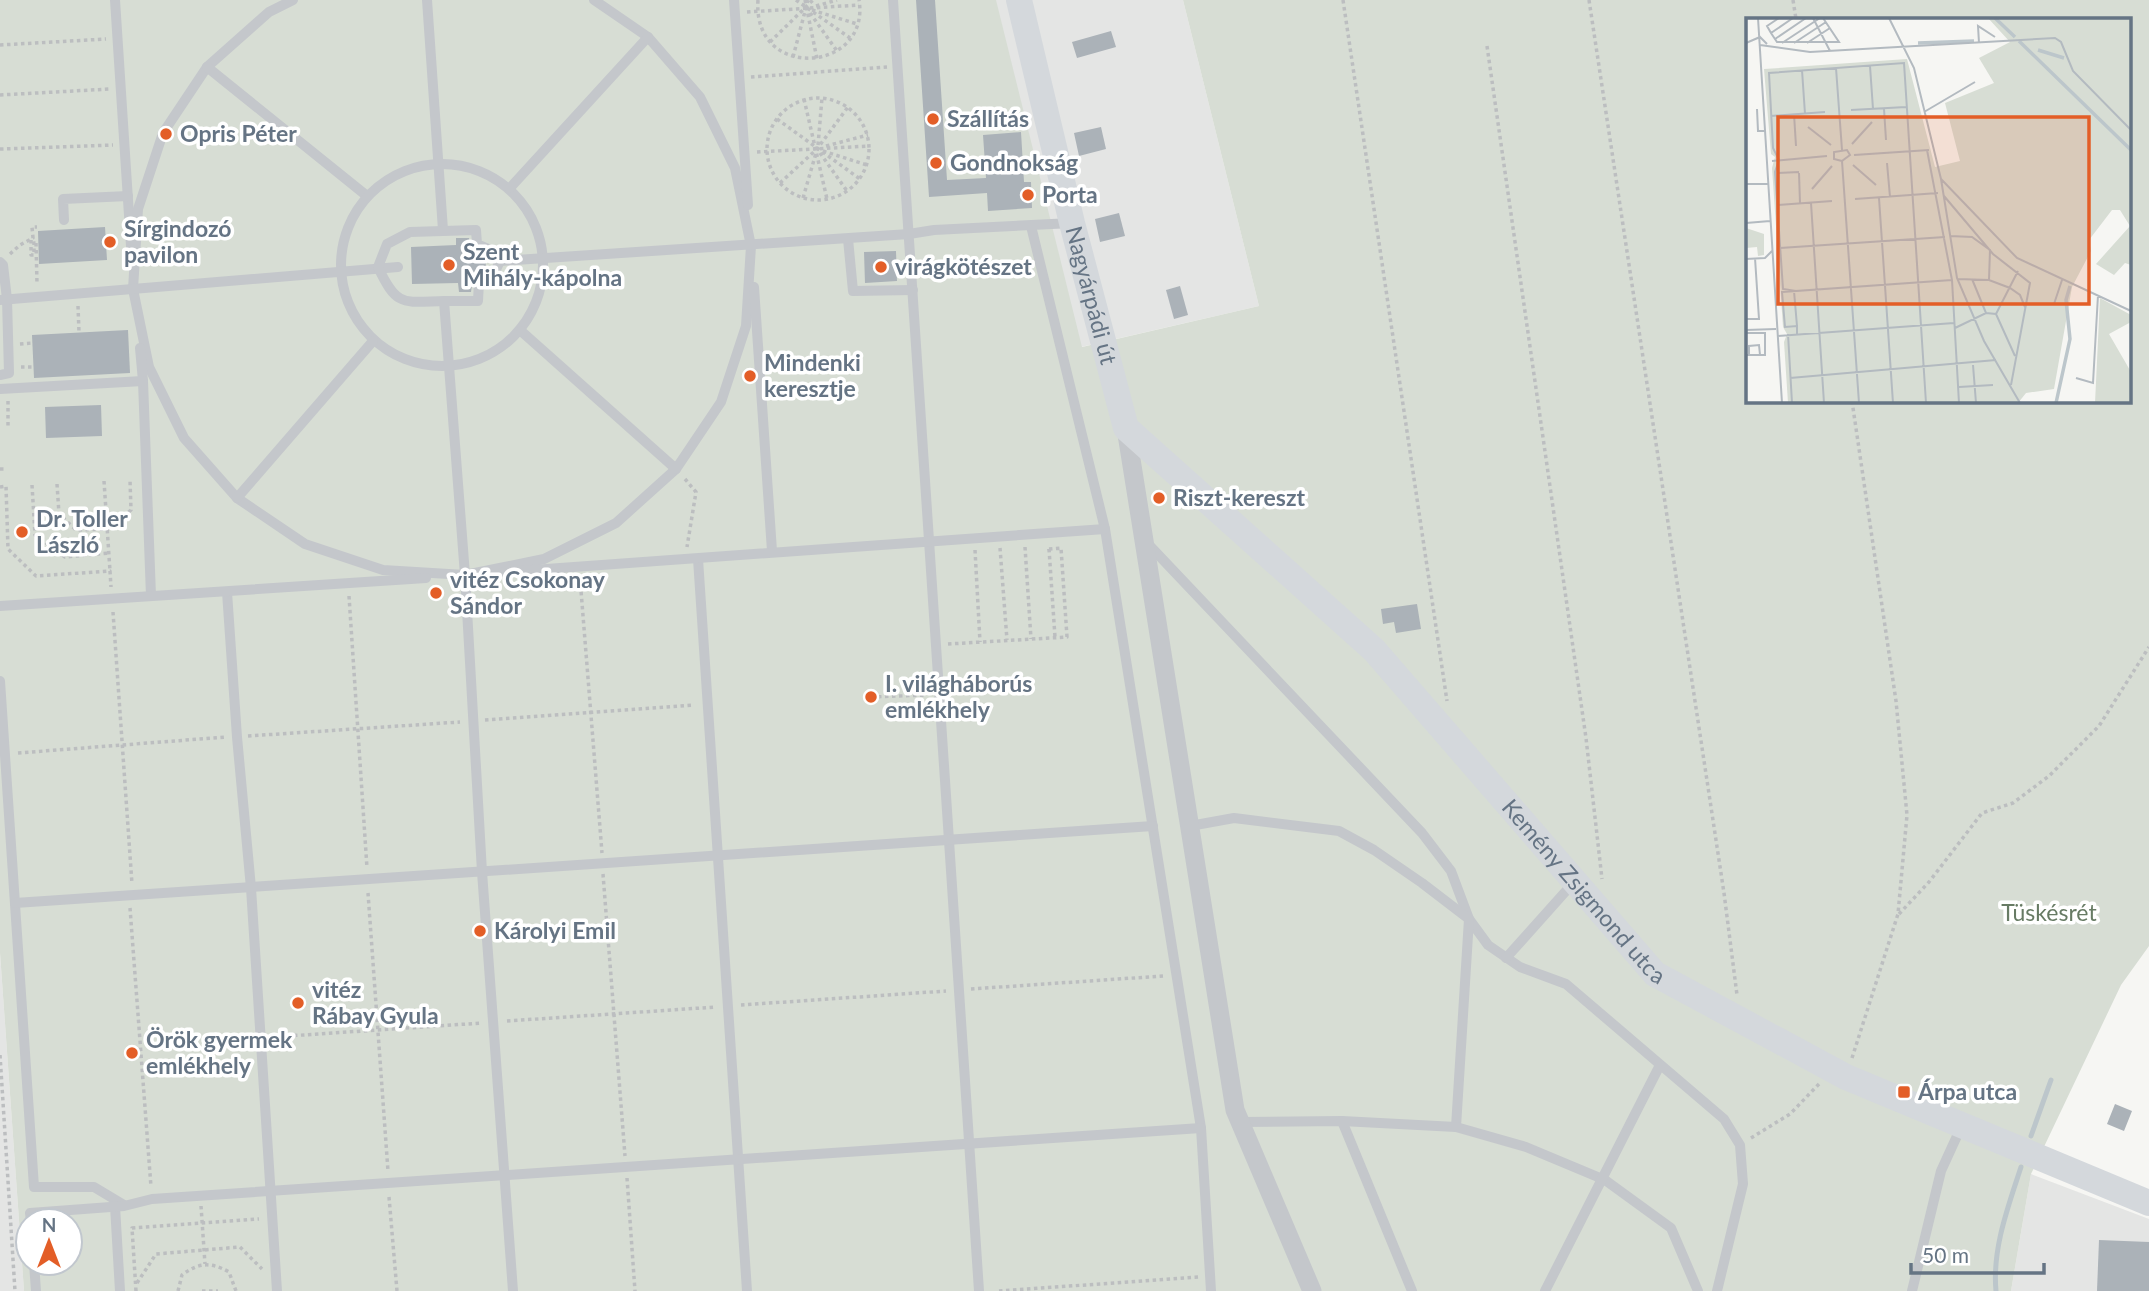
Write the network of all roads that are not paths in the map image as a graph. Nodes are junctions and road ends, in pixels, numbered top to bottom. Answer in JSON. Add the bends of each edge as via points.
{"nodes":[{"id":1,"x":116,"y":0,"type":"edge"},
{"id":2,"x":293,"y":0,"type":"edge"},
{"id":3,"x":426,"y":0,"type":"edge"},
{"id":4,"x":594,"y":0,"type":"edge"},
{"id":5,"x":734,"y":0,"type":"edge"},
{"id":6,"x":893,"y":0,"type":"edge"},
{"id":7,"x":1019,"y":0,"type":"edge"},
{"id":8,"x":648,"y":37,"type":"junction"},
{"id":9,"x":207,"y":67,"type":"junction"},
{"id":10,"x":440,"y":163,"type":"junction"},
{"id":11,"x":510,"y":188,"type":"junction"},
{"id":12,"x":128,"y":196,"type":"junction"},
{"id":13,"x":367,"y":196,"type":"junction"},
{"id":14,"x":64,"y":220,"type":"dead end"},
{"id":15,"x":1072,"y":223,"type":"junction"},
{"id":16,"x":1031,"y":226,"type":"junction"},
{"id":17,"x":443,"y":230,"type":"junction"},
{"id":18,"x":909,"y":234,"type":"junction"},
{"id":19,"x":848,"y":239,"type":"junction"},
{"id":20,"x":751,"y":246,"type":"junction"},
{"id":21,"x":545,"y":259,"type":"junction"},
{"id":22,"x":500,"y":261,"type":"junction"},
{"id":23,"x":2,"y":264,"type":"edge"},
{"id":24,"x":378,"y":267,"type":"junction"},
{"id":25,"x":398,"y":267,"type":"dead end"},
{"id":26,"x":341,"y":271,"type":"junction"},
{"id":27,"x":134,"y":289,"type":"junction"},
{"id":28,"x":912,"y":290,"type":"junction"},
{"id":29,"x":3,"y":300,"type":"edge"},
{"id":30,"x":444,"y":302,"type":"junction"},
{"id":31,"x":521,"y":331,"type":"junction"},
{"id":32,"x":373,"y":341,"type":"junction"},
{"id":33,"x":449,"y":368,"type":"junction"},
{"id":34,"x":0,"y":375,"type":"edge"},
{"id":35,"x":143,"y":381,"type":"junction"},
{"id":36,"x":4,"y":389,"type":"edge"},
{"id":37,"x":1126,"y":428,"type":"junction"},
{"id":38,"x":676,"y":470,"type":"junction"},
{"id":39,"x":237,"y":498,"type":"junction"},
{"id":40,"x":1105,"y":529,"type":"junction"},
{"id":41,"x":1144,"y":540,"type":"junction"},
{"id":42,"x":929,"y":541,"type":"junction"},
{"id":43,"x":772,"y":551,"type":"junction"},
{"id":44,"x":698,"y":559,"type":"junction"},
{"id":45,"x":466,"y":575,"type":"junction"},
{"id":46,"x":227,"y":592,"type":"junction"},
{"id":47,"x":151,"y":596,"type":"junction"},
{"id":48,"x":0,"y":606,"type":"edge"},
{"id":49,"x":0,"y":681,"type":"edge"},
{"id":50,"x":1189,"y":826,"type":"junction"},
{"id":51,"x":1153,"y":827,"type":"junction"},
{"id":52,"x":949,"y":840,"type":"junction"},
{"id":53,"x":717,"y":856,"type":"junction"},
{"id":54,"x":482,"y":872,"type":"junction"},
{"id":55,"x":1574,"y":881,"type":"junction"},
{"id":56,"x":251,"y":888,"type":"junction"},
{"id":57,"x":15,"y":903,"type":"junction"},
{"id":58,"x":1469,"y":919,"type":"junction"},
{"id":59,"x":1506,"y":958,"type":"junction"},
{"id":60,"x":1660,"y":1065,"type":"junction"},
{"id":61,"x":1342,"y":1121,"type":"junction"},
{"id":62,"x":1240,"y":1122,"type":"junction"},
{"id":63,"x":1962,"y":1125,"type":"junction"},
{"id":64,"x":1456,"y":1127,"type":"junction"},
{"id":65,"x":1201,"y":1128,"type":"junction"},
{"id":66,"x":970,"y":1144,"type":"junction"},
{"id":67,"x":737,"y":1160,"type":"junction"},
{"id":68,"x":506,"y":1175,"type":"junction"},
{"id":69,"x":1602,"y":1179,"type":"junction"},
{"id":70,"x":270,"y":1191,"type":"junction"},
{"id":71,"x":2149,"y":1203,"type":"edge"},
{"id":72,"x":120,"y":1206,"type":"junction"},
{"id":73,"x":84,"y":1209,"type":"edge"},
{"id":74,"x":120,"y":1291,"type":"edge"},
{"id":75,"x":277,"y":1291,"type":"edge"},
{"id":76,"x":513,"y":1291,"type":"edge"},
{"id":77,"x":747,"y":1291,"type":"edge"},
{"id":78,"x":979,"y":1291,"type":"edge"},
{"id":79,"x":1212,"y":1291,"type":"edge"},
{"id":80,"x":1312,"y":1291,"type":"edge"},
{"id":81,"x":1412,"y":1291,"type":"edge"},
{"id":82,"x":1545,"y":1291,"type":"edge"},
{"id":83,"x":1698,"y":1291,"type":"edge"},
{"id":84,"x":1717,"y":1291,"type":"edge"},
{"id":85,"x":1912,"y":1291,"type":"edge"}],
"edges":[{"from":1,"to":12,"type":"lane"},
{"from":2,"to":9,"type":"lane","via":[[269,12]]},
{"from":3,"to":10,"type":"lane"},
{"from":4,"to":8,"type":"lane"},
{"from":5,"to":20,"type":"lane"},
{"from":6,"to":18,"type":"lane"},
{"from":7,"to":15,"type":"street","name":"Nagyárpádi út"},
{"from":8,"to":11,"type":"lane"},
{"from":8,"to":20,"type":"lane","via":[[700,97],[724,145],[735,168]]},
{"from":9,"to":13,"type":"lane"},
{"from":9,"to":27,"type":"lane","via":[[163,134],[138,209]]},
{"from":10,"to":11,"type":"lane","via":[[477,169]]},
{"from":10,"to":13,"type":"lane","via":[[400,172]]},
{"from":10,"to":17,"type":"lane"},
{"from":11,"to":21,"type":"lane","via":[[534,220]]},
{"from":12,"to":14,"type":"lane","via":[[63,200]]},
{"from":12,"to":27,"type":"lane"},
{"from":13,"to":26,"type":"lane","via":[[344,234]]},
{"from":15,"to":16,"type":"lane"},
{"from":15,"to":37,"type":"street","name":"Nagyárpádi út"},
{"from":16,"to":18,"type":"lane"},
{"from":16,"to":40,"type":"lane"},
{"from":17,"to":22,"type":"lane","via":[[476,230],[477,244],[493,251]]},
{"from":17,"to":24,"type":"lane","via":[[411,232],[387,244]]},
{"from":18,"to":19,"type":"lane"},
{"from":18,"to":28,"type":"lane"},
{"from":19,"to":20,"type":"lane"},
{"from":19,"to":28,"type":"lane","via":[[853,291]]},
{"from":20,"to":21,"type":"lane"},
{"from":20,"to":38,"type":"lane","via":[[746,326],[721,402]]},
{"from":20,"to":43,"type":"lane"},
{"from":21,"to":22,"type":"lane"},
{"from":21,"to":31,"type":"lane","via":[[540,297]]},
{"from":22,"to":30,"type":"lane","via":[[493,276],[479,282],[478,301]]},
{"from":23,"to":29,"type":"lane"},
{"from":24,"to":25,"type":"lane"},
{"from":24,"to":26,"type":"lane"},
{"from":24,"to":30,"type":"lane","via":[[388,289],[404,302]]},
{"from":26,"to":27,"type":"lane"},
{"from":26,"to":32,"type":"lane","via":[[351,312]]},
{"from":27,"to":29,"type":"lane"},
{"from":27,"to":35,"type":"lane"},
{"from":27,"to":39,"type":"lane","via":[[149,367],[184,438]]},
{"from":28,"to":42,"type":"lane"},
{"from":29,"to":34,"type":"lane","via":[[9,373]]},
{"from":30,"to":33,"type":"lane"},
{"from":31,"to":33,"type":"lane","via":[[489,356]]},
{"from":31,"to":38,"type":"lane"},
{"from":32,"to":33,"type":"lane","via":[[408,362]]},
{"from":32,"to":39,"type":"lane"},
{"from":33,"to":45,"type":"lane"},
{"from":35,"to":36,"type":"lane"},
{"from":35,"to":47,"type":"lane"},
{"from":37,"to":41,"type":"street"},
{"from":37,"to":55,"type":"street","name":"Kemény Zsigmond utca","via":[[1374,650]]},
{"from":38,"to":45,"type":"lane","via":[[616,523],[544,559]]},
{"from":39,"to":45,"type":"lane","via":[[305,544],[357,562],[383,570]]},
{"from":40,"to":42,"type":"lane"},
{"from":40,"to":51,"type":"lane"},
{"from":41,"to":50,"type":"street"},
{"from":41,"to":58,"type":"lane","via":[[1422,833],[1451,871]]},
{"from":42,"to":43,"type":"lane"},
{"from":42,"to":52,"type":"lane"},
{"from":43,"to":44,"type":"lane"},
{"from":44,"to":45,"type":"lane"},
{"from":44,"to":53,"type":"lane"},
{"from":45,"to":46,"type":"lane"},
{"from":45,"to":54,"type":"lane"},
{"from":46,"to":47,"type":"lane"},
{"from":46,"to":56,"type":"lane"},
{"from":47,"to":48,"type":"lane"},
{"from":49,"to":57,"type":"lane"},
{"from":50,"to":58,"type":"lane","via":[[1234,818],[1339,831],[1374,850]]},
{"from":50,"to":62,"type":"street"},
{"from":51,"to":52,"type":"lane"},
{"from":51,"to":65,"type":"lane"},
{"from":52,"to":53,"type":"lane"},
{"from":52,"to":66,"type":"lane"},
{"from":53,"to":54,"type":"lane"},
{"from":53,"to":67,"type":"lane"},
{"from":54,"to":56,"type":"lane"},
{"from":54,"to":68,"type":"lane"},
{"from":55,"to":59,"type":"lane"},
{"from":55,"to":63,"type":"street","name":"Kemény Zsigmond utca","via":[[1654,974],[1838,1073]]},
{"from":56,"to":57,"type":"lane"},
{"from":56,"to":70,"type":"lane"},
{"from":57,"to":72,"type":"lane","via":[[34,1187],[93,1187]]},
{"from":58,"to":59,"type":"lane","via":[[1488,945]]},
{"from":58,"to":64,"type":"lane"},
{"from":59,"to":60,"type":"lane","via":[[1566,984]]},
{"from":60,"to":69,"type":"lane"},
{"from":60,"to":84,"type":"lane","via":[[1724,1119],[1740,1145],[1744,1184]]},
{"from":61,"to":62,"type":"lane"},
{"from":61,"to":64,"type":"lane"},
{"from":61,"to":81,"type":"lane"},
{"from":62,"to":80,"type":"street"},
{"from":63,"to":71,"type":"street","name":"Kemény Zsigmond utca"},
{"from":63,"to":85,"type":"lane","via":[[1941,1171]]},
{"from":64,"to":69,"type":"lane","via":[[1526,1147]]},
{"from":65,"to":66,"type":"lane"},
{"from":65,"to":79,"type":"lane"},
{"from":66,"to":67,"type":"lane"},
{"from":66,"to":78,"type":"lane"},
{"from":67,"to":68,"type":"lane"},
{"from":67,"to":77,"type":"lane"},
{"from":68,"to":70,"type":"lane"},
{"from":68,"to":76,"type":"lane"},
{"from":69,"to":82,"type":"lane"},
{"from":69,"to":83,"type":"lane","via":[[1671,1228]]},
{"from":70,"to":72,"type":"lane","via":[[152,1199]]},
{"from":70,"to":75,"type":"lane"},
{"from":72,"to":73,"type":"lane"},
{"from":72,"to":74,"type":"lane"}]}
